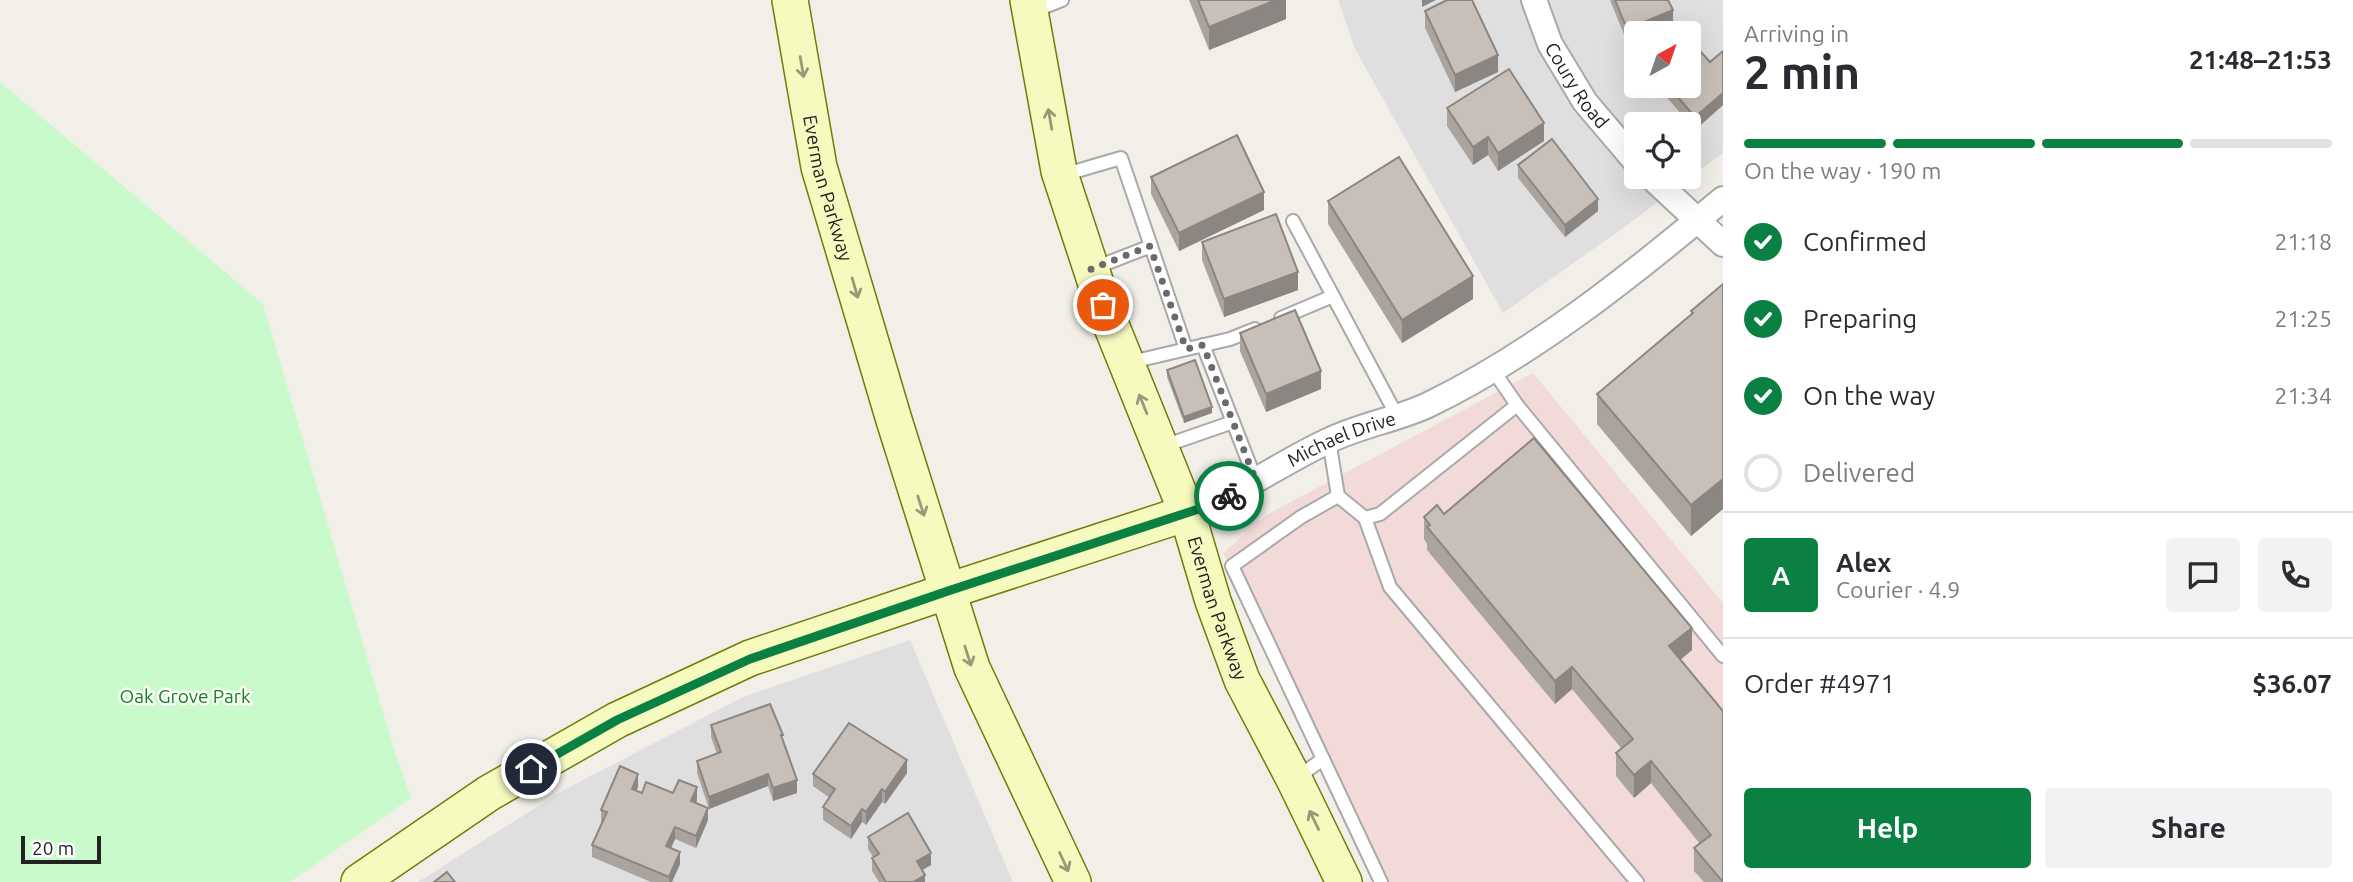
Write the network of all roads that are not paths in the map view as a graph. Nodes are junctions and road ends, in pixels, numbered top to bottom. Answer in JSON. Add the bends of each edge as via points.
{"nodes":[{"id":1,"x":790,"y":0,"type":"edge"},
{"id":2,"x":1534,"y":0,"type":"edge"},
{"id":3,"x":1040,"y":4,"type":"edge"},
{"id":4,"x":1624,"y":148,"type":"edge"},
{"id":5,"x":1061,"y":176,"type":"junction"},
{"id":6,"x":1664,"y":189,"type":"edge"},
{"id":7,"x":1723,"y":199,"type":"edge"},
{"id":8,"x":1698,"y":220,"type":"junction"},
{"id":9,"x":1293,"y":221,"type":"dead end"},
{"id":10,"x":1723,"y":244,"type":"edge"},
{"id":11,"x":1150,"y":246,"type":"junction"},
{"id":12,"x":1091,"y":269,"type":"junction"},
{"id":13,"x":1333,"y":296,"type":"junction"},
{"id":14,"x":1203,"y":345,"type":"junction"},
{"id":15,"x":1186,"y":349,"type":"junction"},
{"id":16,"x":1127,"y":363,"type":"junction"},
{"id":17,"x":1493,"y":370,"type":"junction"},
{"id":18,"x":1517,"y":405,"type":"junction"},
{"id":19,"x":1397,"y":416,"type":"junction"},
{"id":20,"x":1233,"y":422,"type":"junction"},
{"id":21,"x":1329,"y":440,"type":"junction"},
{"id":22,"x":1161,"y":447,"type":"junction"},
{"id":23,"x":1256,"y":481,"type":"junction"},
{"id":24,"x":1338,"y":496,"type":"junction"},
{"id":25,"x":1187,"y":513,"type":"junction"},
{"id":26,"x":1365,"y":518,"type":"junction"},
{"id":27,"x":948,"y":591,"type":"junction"},
{"id":28,"x":1723,"y":656,"type":"edge"},
{"id":29,"x":1323,"y":759,"type":"junction"},
{"id":30,"x":1294,"y":779,"type":"junction"},
{"id":31,"x":359,"y":882,"type":"edge"},
{"id":32,"x":1073,"y":882,"type":"edge"},
{"id":33,"x":1344,"y":882,"type":"edge"},
{"id":34,"x":1381,"y":882,"type":"edge"},
{"id":35,"x":1637,"y":882,"type":"edge"}],
"edges":[{"from":1,"to":27,"type":"main road","name":"Everman Parkway","one_way":true,"via":[[820,167]]},
{"from":2,"to":4,"type":"street","name":"Coury Road","via":[[1550,44],[1585,102]]},
{"from":5,"to":3,"type":"main road","name":"Everman Parkway","one_way":true},
{"from":5,"to":11,"type":"lane","via":[[1121,158]]},
{"from":5,"to":12,"type":"main road","name":"Everman Parkway"},
{"from":6,"to":8,"type":"street"},
{"from":7,"to":8,"type":"street","name":"Michael Drive"},
{"from":8,"to":10,"type":"street"},
{"from":8,"to":17,"type":"street","name":"Michael Drive","via":[[1619,284]]},
{"from":9,"to":13,"type":"lane"},
{"from":11,"to":12,"type":"lane"},
{"from":11,"to":15,"type":"lane"},
{"from":12,"to":16,"type":"main road","name":"Everman Parkway"},
{"from":13,"to":14,"type":"lane","via":[[1230,339]]},
{"from":13,"to":19,"type":"lane"},
{"from":14,"to":15,"type":"lane"},
{"from":14,"to":20,"type":"lane"},
{"from":15,"to":16,"type":"lane"},
{"from":22,"to":16,"type":"main road","name":"Everman Parkway","one_way":true},
{"from":17,"to":18,"type":"lane"},
{"from":17,"to":19,"type":"street","name":"Michael Drive","via":[[1426,406]]},
{"from":18,"to":26,"type":"lane","via":[[1380,514]]},
{"from":18,"to":28,"type":"lane"},
{"from":19,"to":21,"type":"street","name":"Michael Drive"},
{"from":20,"to":22,"type":"lane"},
{"from":20,"to":23,"type":"lane"},
{"from":21,"to":23,"type":"street","name":"Michael Drive"},
{"from":21,"to":24,"type":"lane"},
{"from":22,"to":25,"type":"main road","name":"Everman Parkway"},
{"from":23,"to":25,"type":"street","name":"Michael Drive"},
{"from":24,"to":26,"type":"lane"},
{"from":24,"to":29,"type":"lane","via":[[1232,566]]},
{"from":25,"to":27,"type":"main road","name":"Michael Drive"},
{"from":25,"to":30,"type":"main road","name":"Everman Parkway","via":[[1242,680]]},
{"from":26,"to":35,"type":"lane","via":[[1390,586]]},
{"from":27,"to":31,"type":"main road","name":"Michael Drive","via":[[750,659],[617,720],[488,793]]},
{"from":27,"to":32,"type":"main road","name":"Everman Parkway","one_way":true,"via":[[972,667]]},
{"from":29,"to":30,"type":"lane"},
{"from":29,"to":34,"type":"lane"},
{"from":33,"to":30,"type":"main road","name":"Everman Parkway","one_way":true}]}
